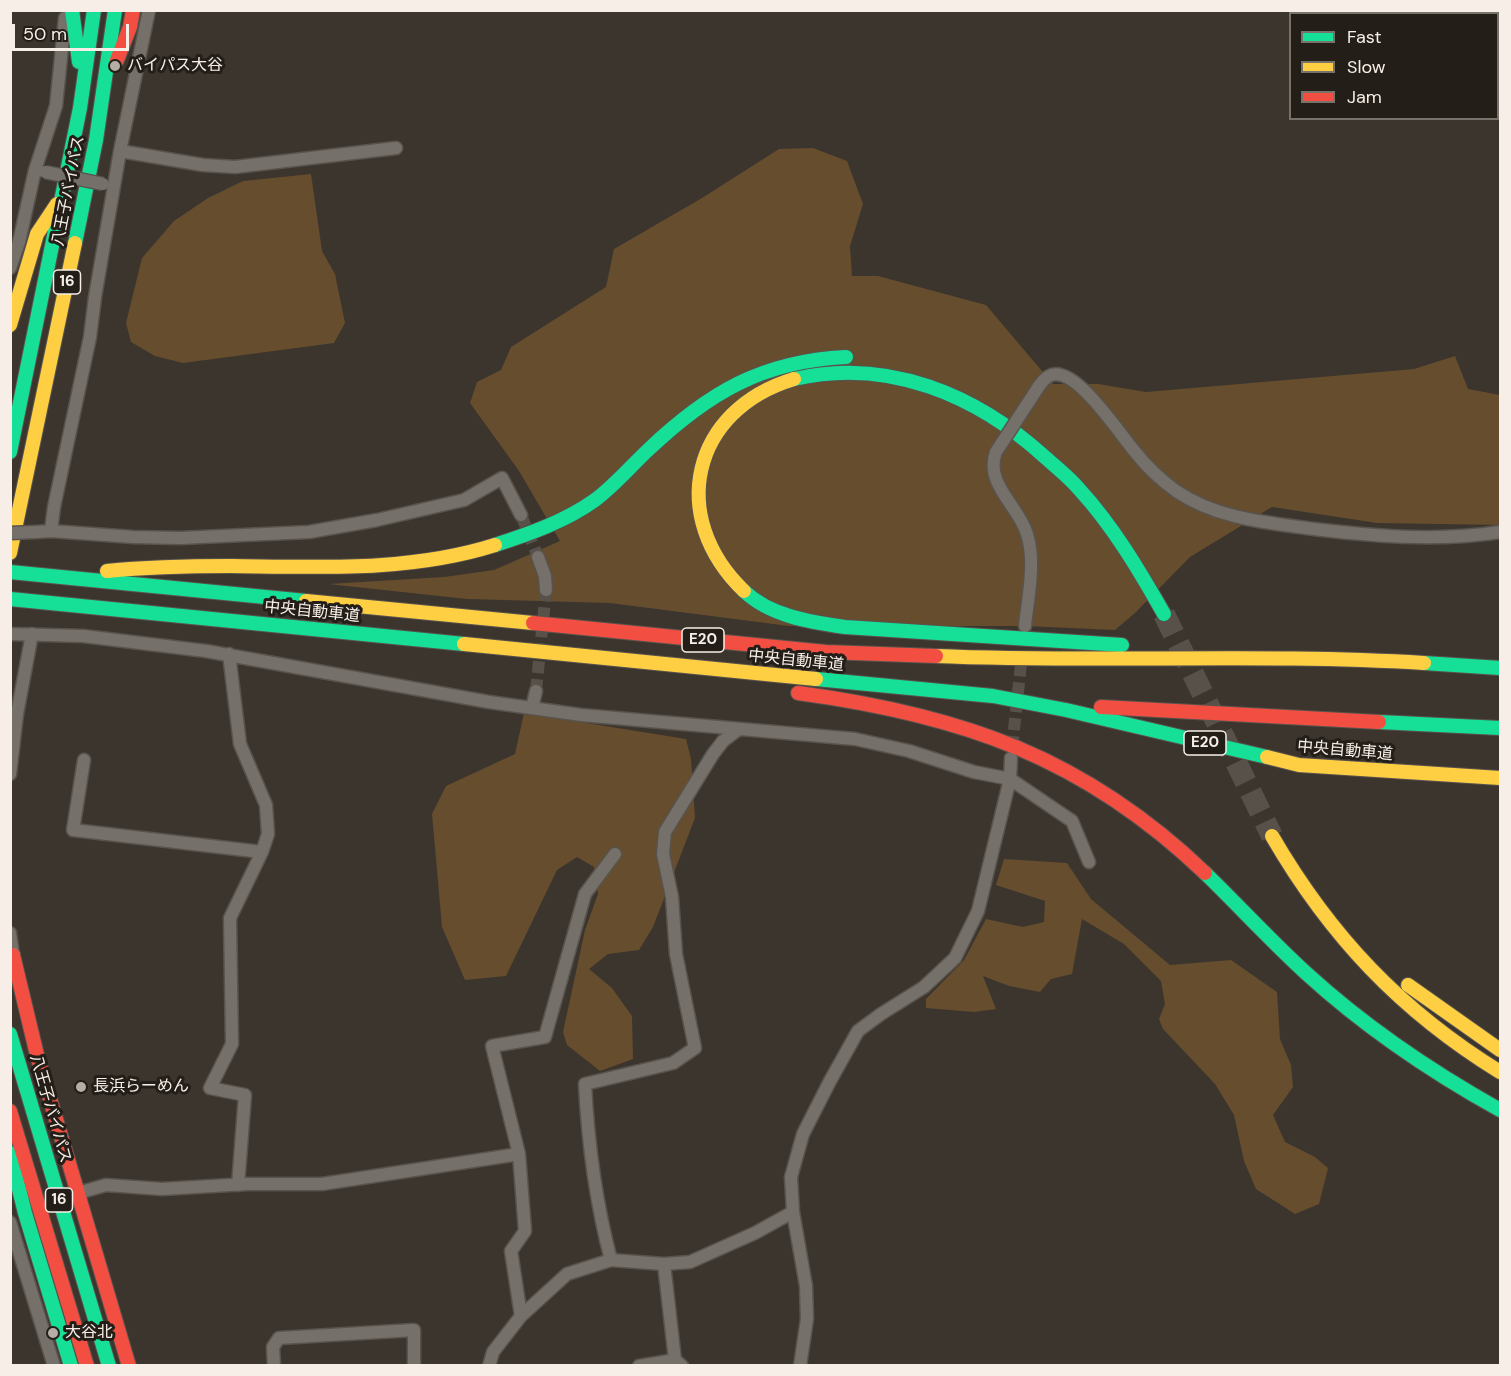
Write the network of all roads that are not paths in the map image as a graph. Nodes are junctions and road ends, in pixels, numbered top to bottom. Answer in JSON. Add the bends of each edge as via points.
{"nodes":[{"id":1,"x":66,"y":10,"type":"edge"},
{"id":2,"x":72,"y":10,"type":"edge"},
{"id":3,"x":94,"y":10,"type":"edge"},
{"id":4,"x":115,"y":10,"type":"edge"},
{"id":5,"x":133,"y":10,"type":"edge"},
{"id":6,"x":148,"y":10,"type":"edge"},
{"id":7,"x":104,"y":94,"type":"junction"},
{"id":8,"x":80,"y":108,"type":"junction"},
{"id":9,"x":396,"y":148,"type":"dead end"},
{"id":10,"x":120,"y":151,"type":"junction"},
{"id":11,"x":40,"y":171,"type":"junction"},
{"id":12,"x":108,"y":186,"type":"junction"},
{"id":13,"x":64,"y":194,"type":"junction"},
{"id":14,"x":10,"y":268,"type":"edge"},
{"id":15,"x":10,"y":325,"type":"edge"},
{"id":16,"x":862,"y":357,"type":"dead end"},
{"id":17,"x":1008,"y":410,"type":"dead end"},
{"id":18,"x":1028,"y":423,"type":"dead end"},
{"id":19,"x":10,"y":452,"type":"edge"},
{"id":20,"x":521,"y":516,"type":"tunnel mouth"},
{"id":21,"x":51,"y":531,"type":"junction"},
{"id":22,"x":1500,"y":532,"type":"edge"},
{"id":23,"x":10,"y":533,"type":"edge"},
{"id":24,"x":10,"y":553,"type":"edge"},
{"id":25,"x":538,"y":557,"type":"tunnel mouth"},
{"id":26,"x":10,"y":572,"type":"edge"},
{"id":27,"x":52,"y":575,"type":"junction"},
{"id":28,"x":546,"y":590,"type":"tunnel mouth"},
{"id":29,"x":17,"y":600,"type":"edge"},
{"id":30,"x":1171,"y":608,"type":"tunnel mouth"},
{"id":31,"x":1026,"y":626,"type":"dead end"},
{"id":32,"x":14,"y":634,"type":"edge"},
{"id":33,"x":32,"y":634,"type":"junction"},
{"id":34,"x":441,"y":642,"type":"junction"},
{"id":35,"x":229,"y":654,"type":"junction"},
{"id":36,"x":1357,"y":659,"type":"junction"},
{"id":37,"x":1500,"y":668,"type":"edge"},
{"id":38,"x":737,"y":685,"type":"dead end"},
{"id":39,"x":536,"y":691,"type":"tunnel mouth"},
{"id":40,"x":784,"y":692,"type":"dead end"},
{"id":41,"x":1035,"y":704,"type":"junction"},
{"id":42,"x":532,"y":708,"type":"junction"},
{"id":43,"x":1500,"y":728,"type":"edge"},
{"id":44,"x":739,"y":729,"type":"junction"},
{"id":45,"x":1011,"y":758,"type":"tunnel mouth"},
{"id":46,"x":84,"y":760,"type":"dead end"},
{"id":47,"x":10,"y":774,"type":"edge"},
{"id":48,"x":1500,"y":778,"type":"edge"},
{"id":49,"x":1010,"y":779,"type":"junction"},
{"id":50,"x":1272,"y":836,"type":"tunnel mouth"},
{"id":51,"x":1288,"y":836,"type":"tunnel mouth"},
{"id":52,"x":262,"y":852,"type":"junction"},
{"id":53,"x":615,"y":854,"type":"dead end"},
{"id":54,"x":1089,"y":862,"type":"dead end"},
{"id":55,"x":10,"y":933,"type":"edge"},
{"id":56,"x":12,"y":955,"type":"edge"},
{"id":57,"x":10,"y":1034,"type":"edge"},
{"id":58,"x":1500,"y":1050,"type":"edge"},
{"id":59,"x":1500,"y":1072,"type":"edge"},
{"id":60,"x":1500,"y":1110,"type":"edge"},
{"id":61,"x":10,"y":1111,"type":"edge"},
{"id":62,"x":10,"y":1153,"type":"edge"},
{"id":63,"x":519,"y":1154,"type":"junction"},
{"id":64,"x":238,"y":1185,"type":"junction"},
{"id":65,"x":78,"y":1193,"type":"junction"},
{"id":66,"x":792,"y":1212,"type":"junction"},
{"id":67,"x":25,"y":1213,"type":"junction"},
{"id":68,"x":10,"y":1218,"type":"edge"},
{"id":69,"x":10,"y":1222,"type":"edge"},
{"id":70,"x":14,"y":1246,"type":"edge"},
{"id":71,"x":611,"y":1260,"type":"junction"},
{"id":72,"x":664,"y":1264,"type":"junction"},
{"id":73,"x":521,"y":1316,"type":"junction"},
{"id":74,"x":679,"y":1363,"type":"edge"},
{"id":75,"x":54,"y":1365,"type":"edge"},
{"id":76,"x":71,"y":1365,"type":"edge"},
{"id":77,"x":87,"y":1365,"type":"edge"},
{"id":78,"x":109,"y":1365,"type":"edge"},
{"id":79,"x":129,"y":1365,"type":"edge"},
{"id":80,"x":274,"y":1365,"type":"edge"},
{"id":81,"x":414,"y":1365,"type":"edge"},
{"id":82,"x":489,"y":1365,"type":"edge"},
{"id":83,"x":639,"y":1365,"type":"edge"},
{"id":84,"x":800,"y":1365,"type":"edge"}],
"edges":[{"from":1,"to":11,"type":"street","via":[[58,98]]},
{"from":2,"to":8,"type":"main road"},
{"from":3,"to":8,"type":"main road","name":"八王子バイパス","number":"16"},
{"from":4,"to":7,"type":"main road","name":"八王子バイパス","number":"16"},
{"from":5,"to":7,"type":"main road","number":"16"},
{"from":6,"to":10,"type":"street"},
{"from":7,"to":24,"type":"main road","name":"八王子バイパス","number":"16"},
{"from":8,"to":13,"type":"main road","name":"八王子バイパス","number":"16"},
{"from":9,"to":10,"type":"street","via":[[235,167]]},
{"from":10,"to":12,"type":"street"},
{"from":11,"to":12,"type":"street","bridge":true},
{"from":11,"to":14,"type":"street"},
{"from":12,"to":21,"type":"street","via":[[90,337]]},
{"from":13,"to":15,"type":"main road","via":[[37,234]]},
{"from":13,"to":19,"type":"main road","name":"八王子バイパス","number":"16"},
{"from":16,"to":27,"type":"main road","via":[[800,361],[757,373],[698,407],[596,500],[554,522],[492,546],[398,564],[147,567]]},
{"from":17,"to":18,"type":"main road"},
{"from":20,"to":21,"type":"street","via":[[502,478],[464,500],[309,532],[180,538]]},
{"from":21,"to":23,"type":"street","bridge":true},
{"from":22,"to":31,"type":"street","bridge":true,"via":[[1461,537],[1387,537],[1261,522],[1215,511],[1188,498],[1157,475],[1082,388],[1069,378],[1053,375],[1039,386],[996,452],[993,465],[994,476],[1028,537]]},
{"from":25,"to":28,"type":"street"},
{"from":26,"to":27,"type":"main road","name":"中央自動車道","number":"E20"},
{"from":27,"to":36,"type":"main road","name":"中央自動車道","number":"E20","via":[[826,652],[998,659]]},
{"from":29,"to":34,"type":"main road","name":"中央自動車道","number":"E20"},
{"from":30,"to":36,"type":"main road","via":[[1082,491],[1037,449],[1001,420],[932,386],[881,373],[836,372],[798,377],[772,386],[729,417],[713,437],[705,458],[698,498],[706,540],[714,557],[747,594],[769,608],[803,619],[856,629]]},
{"from":32,"to":33,"type":"street"},
{"from":33,"to":35,"type":"street","via":[[84,636]]},
{"from":33,"to":47,"type":"street"},
{"from":34,"to":38,"type":"main road"},
{"from":34,"to":41,"type":"main road","name":"中央自動車道","number":"E20","via":[[993,696]]},
{"from":35,"to":42,"type":"street"},
{"from":35,"to":52,"type":"street","via":[[240,744],[266,805],[268,834]]},
{"from":36,"to":37,"type":"main road","name":"中央自動車道","number":"E20"},
{"from":39,"to":42,"type":"street"},
{"from":40,"to":60,"type":"main road","via":[[890,707],[959,724],[1021,747],[1083,778],[1138,815],[1183,853],[1357,1018],[1421,1065]]},
{"from":41,"to":43,"type":"main road"},
{"from":41,"to":48,"type":"main road","name":"中央自動車道","number":"E20","via":[[1299,765]]},
{"from":42,"to":44,"type":"street"},
{"from":44,"to":49,"type":"street","via":[[855,739]]},
{"from":44,"to":71,"type":"street","via":[[713,754],[665,832],[663,854],[672,897],[676,954],[695,1048],[673,1063],[585,1084],[587,1130]]},
{"from":45,"to":49,"type":"street"},
{"from":46,"to":52,"type":"street","via":[[73,830]]},
{"from":49,"to":54,"type":"street","via":[[1071,821]]},
{"from":49,"to":66,"type":"street","via":[[978,910],[956,958],[924,987],[858,1031],[803,1134],[790,1177]]},
{"from":50,"to":59,"type":"main road","via":[[1307,894],[1354,955],[1395,994]]},
{"from":51,"to":58,"type":"main road","via":[[1326,896],[1388,967],[1436,1007]]},
{"from":52,"to":64,"type":"street","via":[[230,918],[232,1044],[210,1088],[245,1095]]},
{"from":53,"to":63,"type":"street","via":[[585,894],[545,1037],[492,1046]]},
{"from":55,"to":56,"type":"street"},
{"from":56,"to":65,"type":"main road"},
{"from":57,"to":78,"type":"main road","name":"八王子バイパス","number":"16"},
{"from":61,"to":77,"type":"main road","number":"16"},
{"from":62,"to":67,"type":"main road"},
{"from":63,"to":64,"type":"street","via":[[322,1184]]},
{"from":63,"to":73,"type":"street","via":[[525,1231],[511,1251]]},
{"from":64,"to":65,"type":"street","via":[[162,1189],[106,1185]]},
{"from":65,"to":79,"type":"main road"},
{"from":66,"to":72,"type":"street","via":[[690,1262]]},
{"from":66,"to":84,"type":"street","via":[[806,1286],[807,1319]]},
{"from":67,"to":68,"type":"street"},
{"from":67,"to":76,"type":"main road"},
{"from":69,"to":70,"type":"street"},
{"from":70,"to":75,"type":"street"},
{"from":71,"to":72,"type":"street"},
{"from":71,"to":73,"type":"street","via":[[567,1274]]},
{"from":72,"to":74,"type":"street"},
{"from":73,"to":82,"type":"street","via":[[493,1352]]},
{"from":74,"to":83,"type":"street"},
{"from":80,"to":81,"type":"street","via":[[273,1347],[279,1338],[414,1330]]}]}
